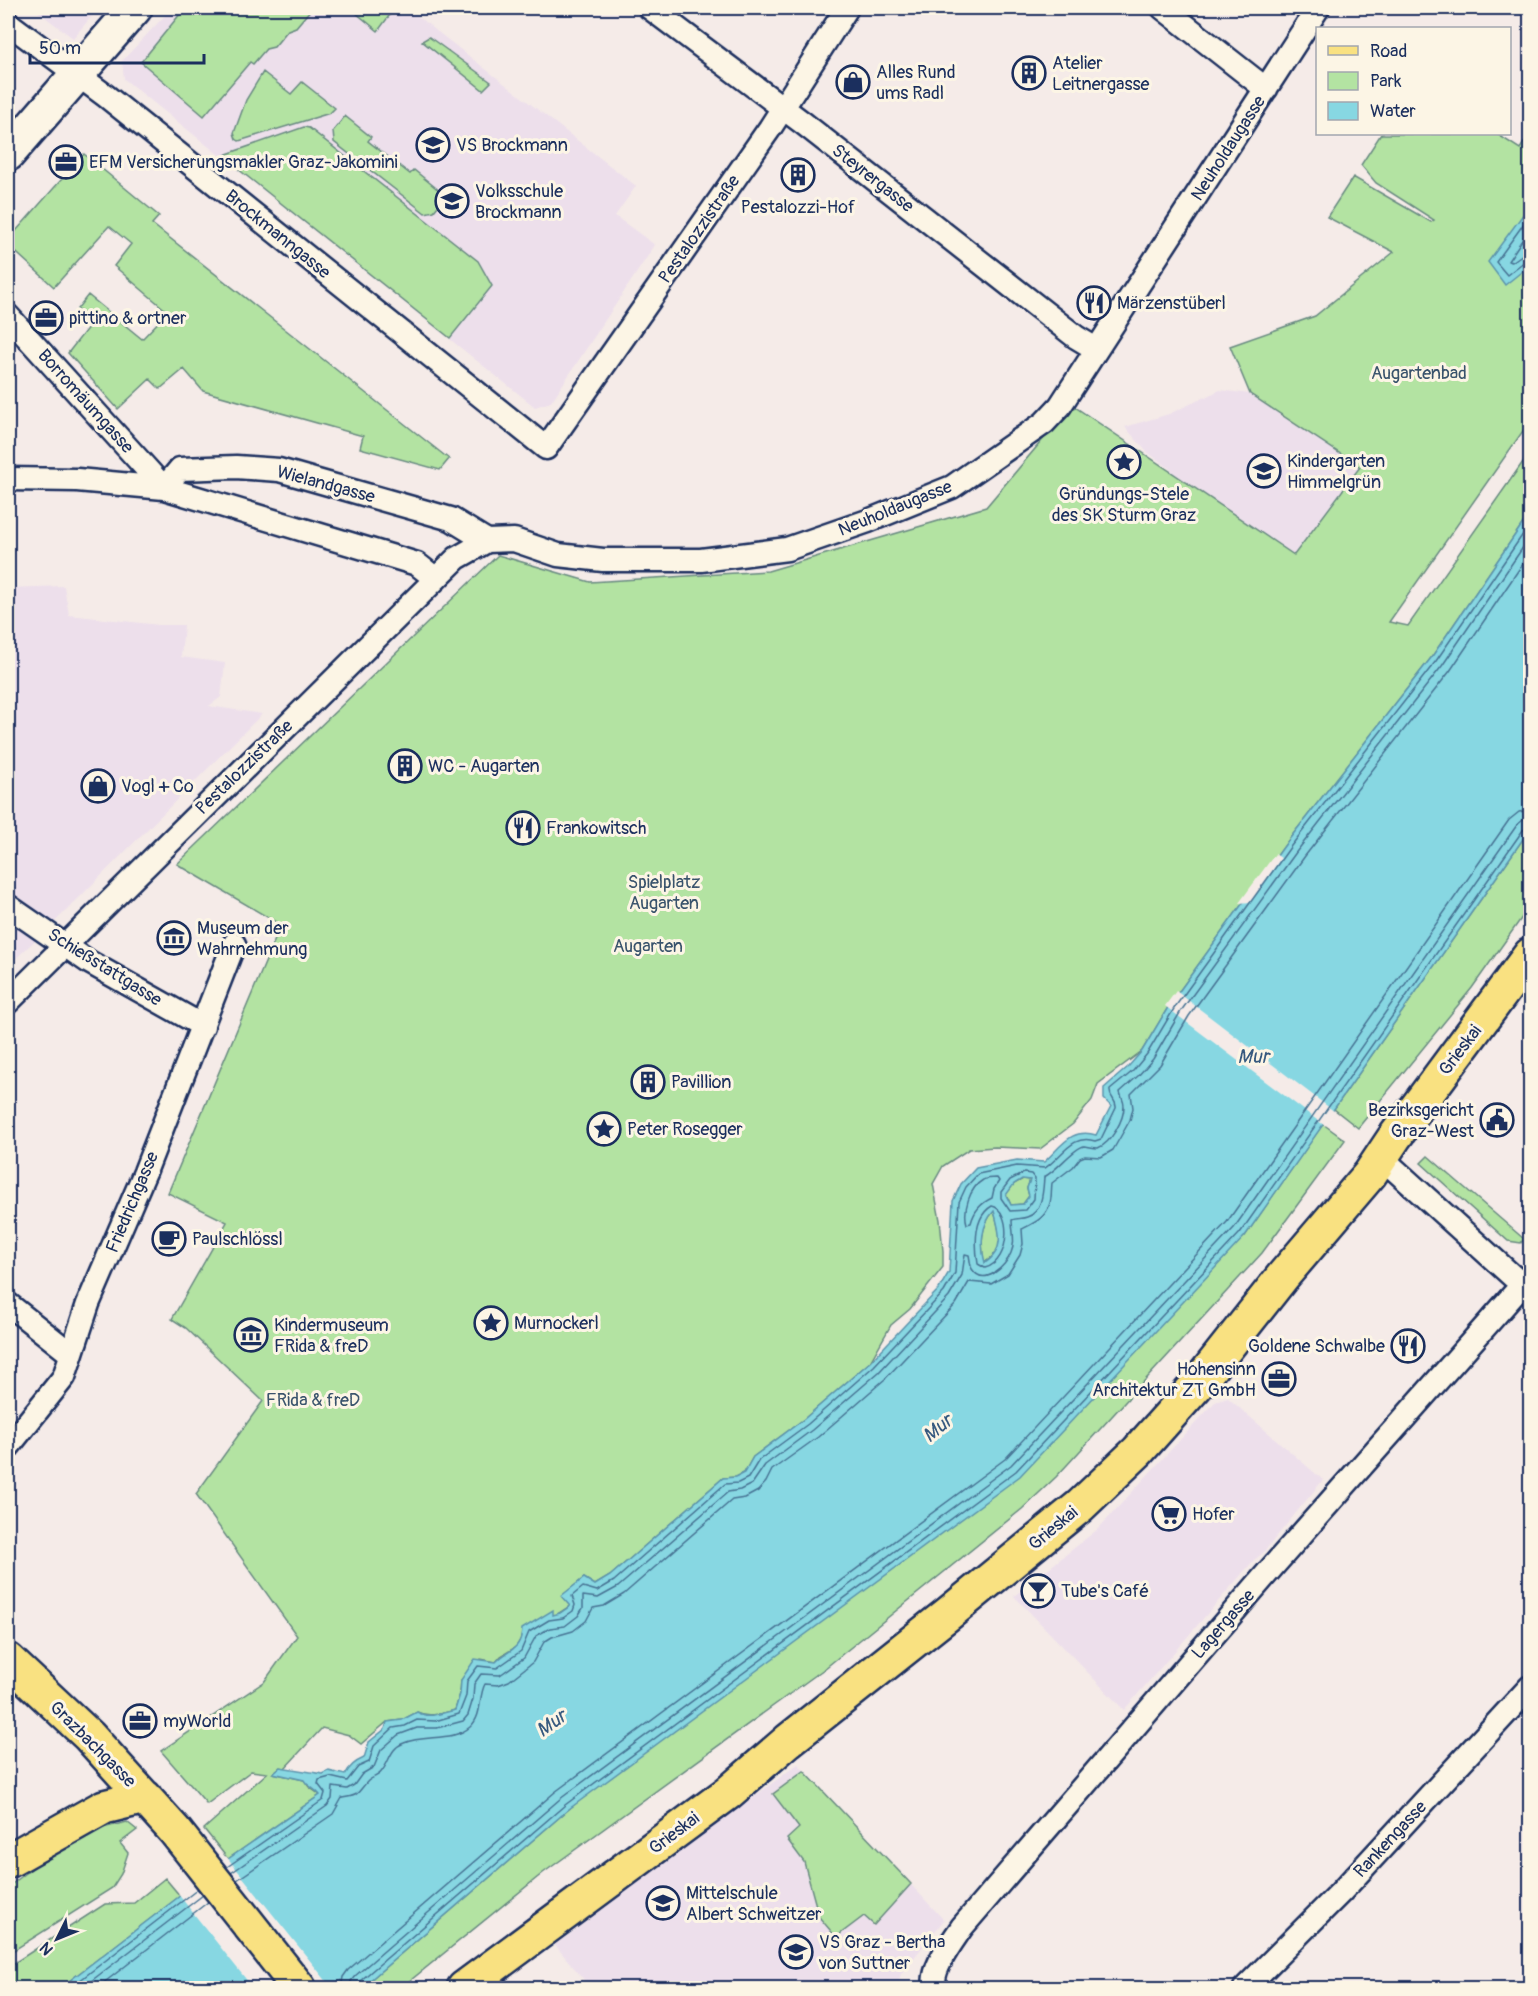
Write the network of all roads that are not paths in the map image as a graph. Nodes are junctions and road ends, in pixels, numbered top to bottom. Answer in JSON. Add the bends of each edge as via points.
{"nodes":[{"id":1,"x":135,"y":8,"type":"edge"},
{"id":2,"x":650,"y":8,"type":"edge"},
{"id":3,"x":847,"y":8,"type":"edge"},
{"id":4,"x":1162,"y":8,"type":"edge"},
{"id":5,"x":1318,"y":8,"type":"edge"},
{"id":6,"x":8,"y":23,"type":"edge"},
{"id":7,"x":76,"y":74,"type":"junction"},
{"id":8,"x":1266,"y":89,"type":"junction"},
{"id":9,"x":782,"y":108,"type":"junction"},
{"id":10,"x":8,"y":154,"type":"edge"},
{"id":11,"x":8,"y":316,"type":"edge"},
{"id":12,"x":1096,"y":350,"type":"junction"},
{"id":13,"x":546,"y":447,"type":"joint"},
{"id":14,"x":8,"y":479,"type":"edge"},
{"id":15,"x":164,"y":488,"type":"junction"},
{"id":16,"x":487,"y":541,"type":"junction"},
{"id":17,"x":435,"y":579,"type":"junction"},
{"id":18,"x":8,"y":906,"type":"edge"},
{"id":19,"x":234,"y":944,"type":"dead end"},
{"id":20,"x":64,"y":945,"type":"junction"},
{"id":21,"x":1530,"y":955,"type":"edge"},
{"id":22,"x":8,"y":1002,"type":"edge"},
{"id":23,"x":203,"y":1026,"type":"junction"},
{"id":24,"x":1382,"y":1158,"type":"junction"},
{"id":25,"x":1528,"y":1284,"type":"edge"},
{"id":26,"x":8,"y":1304,"type":"edge"},
{"id":27,"x":71,"y":1354,"type":"junction"},
{"id":28,"x":8,"y":1447,"type":"edge"},
{"id":29,"x":8,"y":1660,"type":"edge"},
{"id":30,"x":1530,"y":1687,"type":"edge"},
{"id":31,"x":145,"y":1797,"type":"junction"},
{"id":32,"x":8,"y":1861,"type":"edge"},
{"id":33,"x":935,"y":1986,"type":"edge"},
{"id":34,"x":299,"y":1989,"type":"edge"},
{"id":35,"x":464,"y":1989,"type":"edge"},
{"id":36,"x":1245,"y":1989,"type":"edge"}],
"edges":[{"from":1,"to":7,"type":"main road"},
{"from":2,"to":9,"type":"street","name":"Steyrergasse"},
{"from":3,"to":9,"type":"street","name":"Pestalozzistraße"},
{"from":4,"to":8,"type":"street"},
{"from":5,"to":8,"type":"street","name":"Neuholdaugasse"},
{"from":6,"to":7,"type":"street","name":"Brockmanngasse"},
{"from":7,"to":10,"type":"main road"},
{"from":7,"to":13,"type":"street","name":"Brockmanngasse"},
{"from":8,"to":12,"type":"street","name":"Neuholdaugasse"},
{"from":9,"to":12,"type":"street","name":"Steyrergasse"},
{"from":9,"to":13,"type":"street","name":"Pestalozzistraße"},
{"from":11,"to":15,"type":"street","name":"Borromäumgasse"},
{"from":12,"to":16,"type":"street","name":"Neuholdaugasse","via":[[1060,406],[1044,423],[952,488],[788,549],[701,560],[603,561],[558,555],[514,540]]},
{"from":14,"to":15,"type":"street"},
{"from":15,"to":16,"type":"street","name":"Wielandgasse","via":[[180,469],[279,470],[451,519]]},
{"from":15,"to":17,"type":"street","via":[[417,564]]},
{"from":16,"to":17,"type":"street","name":"Pestalozzistraße","via":[[457,558]]},
{"from":17,"to":20,"type":"street","name":"Pestalozzistraße"},
{"from":18,"to":20,"type":"street","name":"Schießstattgasse"},
{"from":19,"to":23,"type":"street","name":"Friedrichgasse"},
{"from":20,"to":22,"type":"street","name":"Pestalozzistraße"},
{"from":20,"to":23,"type":"street","name":"Schießstattgasse"},
{"from":21,"to":24,"type":"main road","name":"Grieskai"},
{"from":23,"to":27,"type":"street","name":"Friedrichgasse"},
{"from":24,"to":25,"type":"street"},
{"from":24,"to":35,"type":"main road","name":"Grieskai","via":[[1197,1386],[1138,1451],[1080,1506],[728,1792]]},
{"from":25,"to":33,"type":"street","name":"Lagergasse","via":[[1275,1564],[962,1927],[939,1964]]},
{"from":26,"to":27,"type":"street"},
{"from":27,"to":28,"type":"street","name":"Friedrichgasse","via":[[64,1377]]},
{"from":29,"to":31,"type":"main road","name":"Grazbachgasse"},
{"from":30,"to":36,"type":"street","name":"Rankengasse","via":[[1340,1893]]},
{"from":31,"to":32,"type":"main road","via":[[104,1807]]},
{"from":31,"to":34,"type":"main road","name":"Grazbachgasse"}]}
